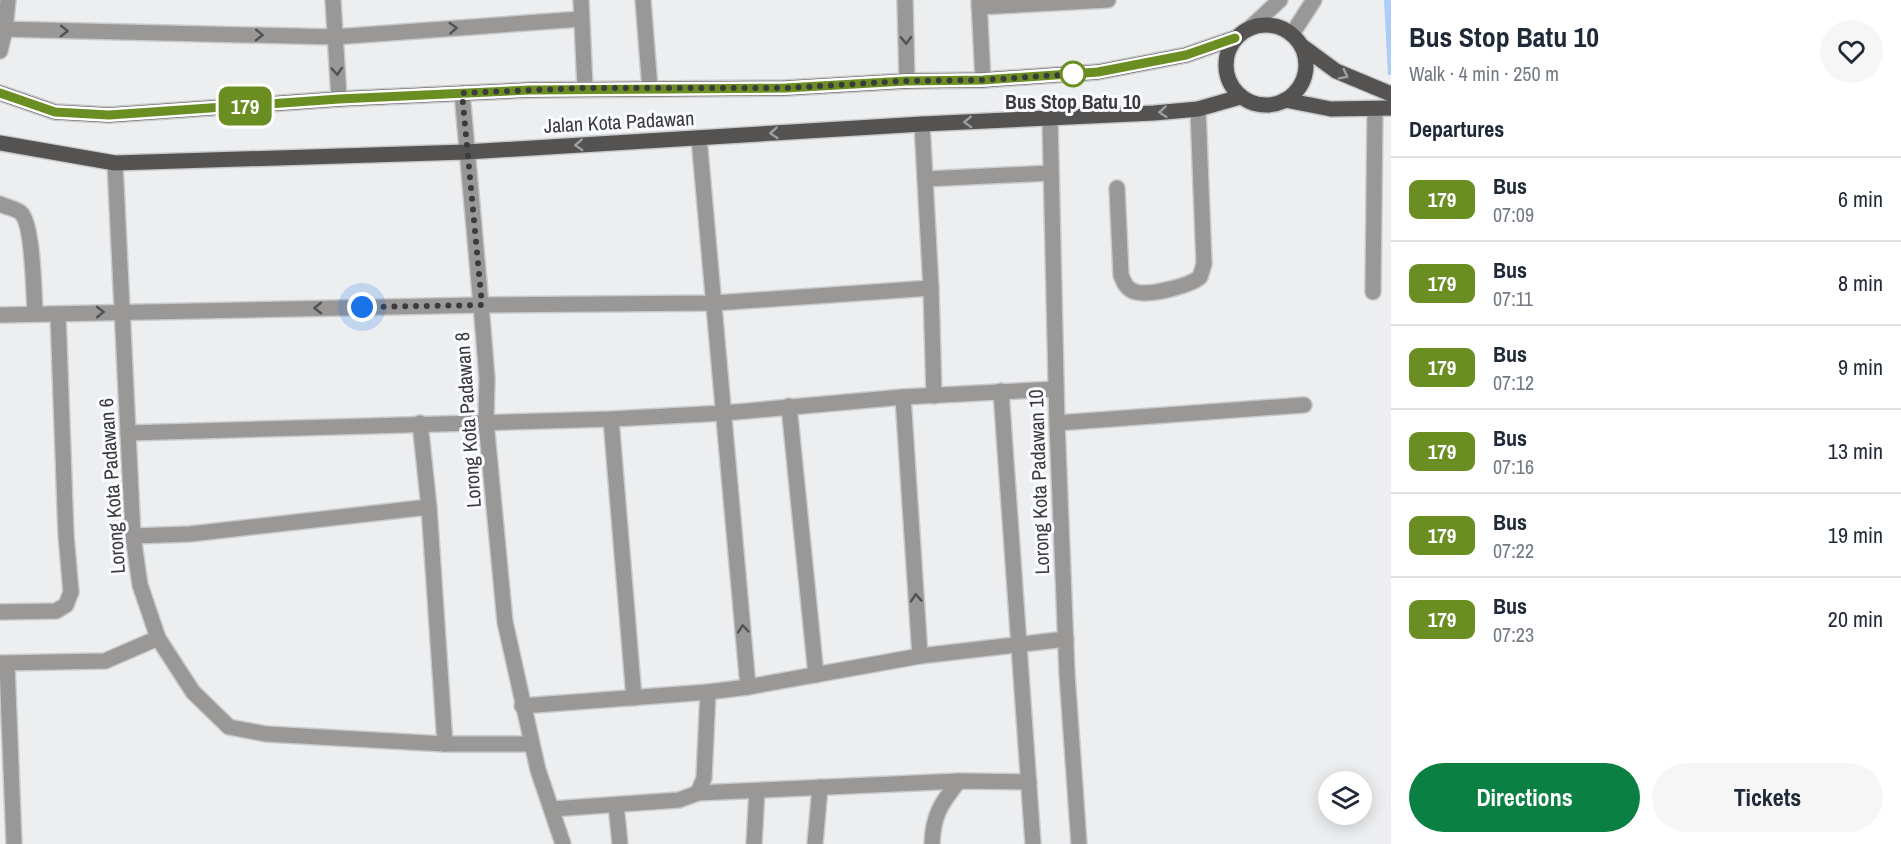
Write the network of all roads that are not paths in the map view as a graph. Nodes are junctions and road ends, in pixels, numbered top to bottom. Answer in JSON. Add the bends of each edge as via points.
{"nodes":[{"id":1,"x":8,"y":0,"type":"edge"},
{"id":2,"x":333,"y":0,"type":"edge"},
{"id":3,"x":581,"y":0,"type":"edge"},
{"id":4,"x":643,"y":0,"type":"edge"},
{"id":5,"x":905,"y":0,"type":"edge"},
{"id":6,"x":1108,"y":0,"type":"edge"},
{"id":7,"x":1280,"y":0,"type":"edge"},
{"id":8,"x":1314,"y":0,"type":"edge"},
{"id":9,"x":979,"y":4,"type":"edge"},
{"id":10,"x":581,"y":19,"type":"junction"},
{"id":11,"x":1251,"y":27,"type":"junction"},
{"id":12,"x":3,"y":29,"type":"edge"},
{"id":13,"x":1292,"y":34,"type":"junction"},
{"id":14,"x":334,"y":37,"type":"junction"},
{"id":15,"x":1235,"y":38,"type":"junction"},
{"id":16,"x":1302,"y":46,"type":"junction"},
{"id":17,"x":0,"y":51,"type":"edge"},
{"id":18,"x":983,"y":80,"type":"junction"},
{"id":19,"x":906,"y":81,"type":"junction"},
{"id":20,"x":585,"y":88,"type":"junction"},
{"id":21,"x":650,"y":89,"type":"junction"},
{"id":22,"x":0,"y":93,"type":"edge"},
{"id":23,"x":462,"y":93,"type":"junction"},
{"id":24,"x":1391,"y":94,"type":"edge"},
{"id":25,"x":1240,"y":97,"type":"junction"},
{"id":26,"x":339,"y":99,"type":"junction"},
{"id":27,"x":1285,"y":100,"type":"junction"},
{"id":28,"x":1391,"y":108,"type":"edge"},
{"id":29,"x":1198,"y":109,"type":"junction"},
{"id":30,"x":1375,"y":109,"type":"junction"},
{"id":31,"x":1050,"y":119,"type":"junction"},
{"id":32,"x":922,"y":124,"type":"junction"},
{"id":33,"x":699,"y":138,"type":"junction"},
{"id":34,"x":0,"y":143,"type":"edge"},
{"id":35,"x":466,"y":152,"type":"junction"},
{"id":36,"x":115,"y":163,"type":"junction"},
{"id":37,"x":1051,"y":173,"type":"junction"},
{"id":38,"x":925,"y":179,"type":"junction"},
{"id":39,"x":1117,"y":188,"type":"dead end"},
{"id":40,"x":0,"y":204,"type":"edge"},
{"id":41,"x":931,"y":288,"type":"junction"},
{"id":42,"x":1373,"y":292,"type":"dead end"},
{"id":43,"x":715,"y":303,"type":"junction"},
{"id":44,"x":482,"y":305,"type":"junction"},
{"id":45,"x":123,"y":312,"type":"junction"},
{"id":46,"x":35,"y":314,"type":"junction"},
{"id":47,"x":58,"y":314,"type":"junction"},
{"id":48,"x":0,"y":315,"type":"edge"},
{"id":49,"x":1056,"y":389,"type":"junction"},
{"id":50,"x":1002,"y":391,"type":"junction"},
{"id":51,"x":934,"y":396,"type":"junction"},
{"id":52,"x":903,"y":397,"type":"junction"},
{"id":53,"x":1304,"y":405,"type":"dead end"},
{"id":54,"x":789,"y":406,"type":"junction"},
{"id":55,"x":724,"y":413,"type":"junction"},
{"id":56,"x":611,"y":418,"type":"junction"},
{"id":57,"x":486,"y":422,"type":"junction"},
{"id":58,"x":420,"y":423,"type":"junction"},
{"id":59,"x":1057,"y":423,"type":"junction"},
{"id":60,"x":128,"y":433,"type":"junction"},
{"id":61,"x":429,"y":507,"type":"junction"},
{"id":62,"x":133,"y":536,"type":"junction"},
{"id":63,"x":0,"y":612,"type":"edge"},
{"id":64,"x":158,"y":638,"type":"junction"},
{"id":65,"x":1066,"y":639,"type":"junction"},
{"id":66,"x":1018,"y":643,"type":"junction"},
{"id":67,"x":920,"y":656,"type":"junction"},
{"id":68,"x":3,"y":664,"type":"edge"},
{"id":69,"x":816,"y":675,"type":"junction"},
{"id":70,"x":748,"y":687,"type":"junction"},
{"id":71,"x":708,"y":692,"type":"junction"},
{"id":72,"x":634,"y":698,"type":"junction"},
{"id":73,"x":522,"y":706,"type":"junction"},
{"id":74,"x":445,"y":744,"type":"junction"},
{"id":75,"x":531,"y":744,"type":"junction"},
{"id":76,"x":959,"y":781,"type":"junction"},
{"id":77,"x":1029,"y":782,"type":"junction"},
{"id":78,"x":820,"y":787,"type":"junction"},
{"id":79,"x":757,"y":791,"type":"junction"},
{"id":80,"x":696,"y":793,"type":"junction"},
{"id":81,"x":616,"y":805,"type":"junction"},
{"id":82,"x":552,"y":809,"type":"junction"},
{"id":83,"x":14,"y":844,"type":"edge"},
{"id":84,"x":564,"y":844,"type":"edge"},
{"id":85,"x":620,"y":844,"type":"edge"},
{"id":86,"x":754,"y":844,"type":"edge"},
{"id":87,"x":815,"y":844,"type":"edge"},
{"id":88,"x":932,"y":844,"type":"edge"},
{"id":89,"x":1033,"y":844,"type":"edge"},
{"id":90,"x":1079,"y":844,"type":"edge"}],
"edges":[{"from":1,"to":12,"type":"street"},
{"from":2,"to":14,"type":"street"},
{"from":3,"to":10,"type":"street"},
{"from":4,"to":21,"type":"street"},
{"from":5,"to":19,"type":"street","one_way":true},
{"from":6,"to":9,"type":"street"},
{"from":7,"to":11,"type":"street"},
{"from":8,"to":13,"type":"street"},
{"from":9,"to":18,"type":"street"},
{"from":14,"to":10,"type":"street","one_way":true},
{"from":10,"to":20,"type":"street"},
{"from":11,"to":13,"type":"main road","via":[[1272,25]]},
{"from":11,"to":15,"type":"main road"},
{"from":12,"to":14,"type":"street","one_way":true},
{"from":12,"to":17,"type":"street"},
{"from":13,"to":16,"type":"main road"},
{"from":14,"to":26,"type":"street","one_way":true},
{"from":15,"to":18,"type":"main road","name":"Jalan Kota Padawan","via":[[1186,55],[1098,72]]},
{"from":15,"to":25,"type":"main road","via":[[1226,69]]},
{"from":16,"to":24,"type":"main road","one_way":true,"via":[[1336,71]]},
{"from":16,"to":27,"type":"main road","via":[[1304,77],[1295,93]]},
{"from":18,"to":19,"type":"main road","name":"Jalan Kota Padawan"},
{"from":19,"to":21,"type":"main road","name":"Jalan Kota Padawan","via":[[786,88]]},
{"from":20,"to":21,"type":"main road","name":"Jalan Kota Padawan"},
{"from":20,"to":23,"type":"main road","name":"Jalan Kota Padawan"},
{"from":22,"to":26,"type":"main road","name":"Jalan Kota Padawan","via":[[55,112],[109,115]]},
{"from":23,"to":26,"type":"main road","name":"Jalan Kota Padawan"},
{"from":23,"to":35,"type":"street","name":"Lorong Kota Padawan 8"},
{"from":25,"to":27,"type":"main road","via":[[1262,105]]},
{"from":25,"to":29,"type":"main road","name":"Jalan Kota Padawan"},
{"from":27,"to":30,"type":"main road","via":[[1320,108]]},
{"from":28,"to":30,"type":"main road"},
{"from":29,"to":31,"type":"main road","name":"Jalan Kota Padawan","one_way":true},
{"from":29,"to":39,"type":"street","via":[[1204,264],[1200,277],[1188,284],[1144,293],[1129,290],[1121,275]]},
{"from":30,"to":42,"type":"street"},
{"from":31,"to":32,"type":"main road","name":"Jalan Kota Padawan","one_way":true},
{"from":31,"to":37,"type":"street","name":"Lorong Kota Padawan 10"},
{"from":32,"to":33,"type":"main road","name":"Jalan Kota Padawan","one_way":true},
{"from":32,"to":38,"type":"street"},
{"from":33,"to":35,"type":"main road","name":"Jalan Kota Padawan","one_way":true},
{"from":33,"to":43,"type":"street"},
{"from":34,"to":36,"type":"main road","name":"Jalan Kota Padawan"},
{"from":35,"to":36,"type":"main road","name":"Jalan Kota Padawan"},
{"from":35,"to":44,"type":"street","name":"Lorong Kota Padawan 8"},
{"from":36,"to":45,"type":"street","name":"Lorong Kota Padawan 6"},
{"from":37,"to":38,"type":"street"},
{"from":37,"to":49,"type":"street","name":"Lorong Kota Padawan 10"},
{"from":38,"to":41,"type":"street"},
{"from":40,"to":46,"type":"street","via":[[21,212],[26,219]]},
{"from":41,"to":43,"type":"street"},
{"from":41,"to":51,"type":"street"},
{"from":43,"to":44,"type":"street"},
{"from":43,"to":55,"type":"street"},
{"from":44,"to":45,"type":"street","one_way":true},
{"from":44,"to":57,"type":"street","name":"Lorong Kota Padawan 8"},
{"from":47,"to":45,"type":"street","one_way":true},
{"from":45,"to":60,"type":"street","name":"Lorong Kota Padawan 6"},
{"from":46,"to":47,"type":"street"},
{"from":46,"to":48,"type":"street"},
{"from":47,"to":63,"type":"street","via":[[71,592],[66,605],[56,611]]},
{"from":49,"to":50,"type":"street"},
{"from":49,"to":59,"type":"street","name":"Lorong Kota Padawan 10"},
{"from":50,"to":51,"type":"street"},
{"from":50,"to":66,"type":"street"},
{"from":51,"to":52,"type":"street"},
{"from":52,"to":54,"type":"street"},
{"from":67,"to":52,"type":"street","one_way":true},
{"from":53,"to":59,"type":"street"},
{"from":54,"to":55,"type":"street"},
{"from":54,"to":69,"type":"street"},
{"from":55,"to":56,"type":"street"},
{"from":70,"to":55,"type":"street","one_way":true},
{"from":56,"to":57,"type":"street"},
{"from":56,"to":72,"type":"street"},
{"from":57,"to":58,"type":"street"},
{"from":57,"to":73,"type":"street","name":"Lorong Kota Padawan 8","via":[[505,622]]},
{"from":58,"to":60,"type":"street"},
{"from":58,"to":61,"type":"street"},
{"from":59,"to":65,"type":"street","name":"Lorong Kota Padawan 10"},
{"from":60,"to":62,"type":"street","name":"Lorong Kota Padawan 6"},
{"from":61,"to":62,"type":"street","via":[[190,534]]},
{"from":61,"to":74,"type":"street"},
{"from":62,"to":64,"type":"street","name":"Lorong Kota Padawan 6","via":[[140,585]]},
{"from":64,"to":68,"type":"street","via":[[105,662]]},
{"from":64,"to":74,"type":"street","name":"Lorong Kota Padawan 6","via":[[193,692],[229,727],[266,734]]},
{"from":65,"to":66,"type":"street"},
{"from":65,"to":90,"type":"street","name":"Lorong Kota Padawan 10"},
{"from":66,"to":67,"type":"street"},
{"from":66,"to":77,"type":"street"},
{"from":67,"to":69,"type":"street"},
{"from":68,"to":83,"type":"street"},
{"from":69,"to":70,"type":"street"},
{"from":70,"to":71,"type":"street"},
{"from":71,"to":72,"type":"street"},
{"from":71,"to":80,"type":"street","via":[[704,778]]},
{"from":72,"to":73,"type":"street"},
{"from":73,"to":75,"type":"street","name":"Lorong Kota Padawan 8"},
{"from":74,"to":75,"type":"street","name":"Lorong Kota Padawan 6"},
{"from":75,"to":82,"type":"street","name":"Lorong Kota Padawan 8"},
{"from":76,"to":77,"type":"street"},
{"from":76,"to":78,"type":"street"},
{"from":76,"to":88,"type":"street","via":[[940,805]]},
{"from":77,"to":89,"type":"street"},
{"from":78,"to":79,"type":"street"},
{"from":78,"to":87,"type":"street"},
{"from":79,"to":80,"type":"street"},
{"from":79,"to":86,"type":"street"},
{"from":80,"to":81,"type":"street","via":[[679,800]]},
{"from":81,"to":82,"type":"street"},
{"from":81,"to":85,"type":"street"},
{"from":82,"to":84,"type":"street","name":"Lorong Kota Padawan 8"}]}
